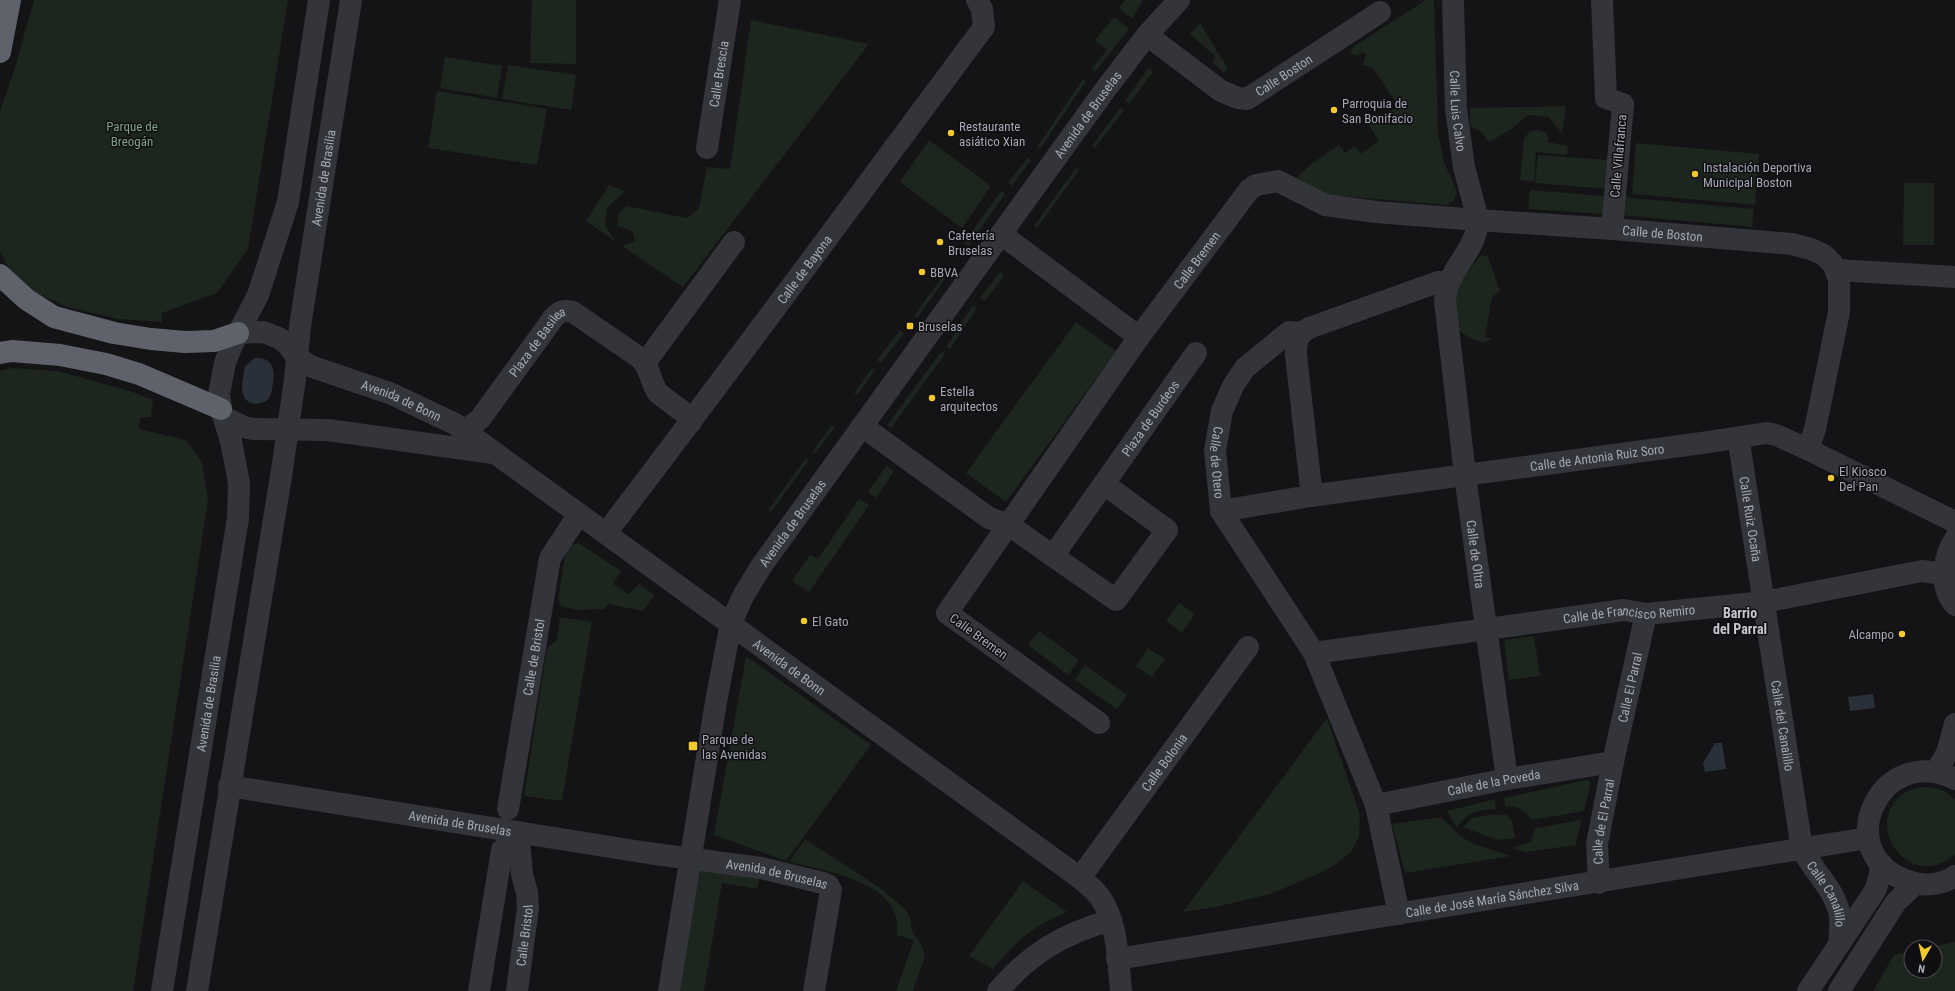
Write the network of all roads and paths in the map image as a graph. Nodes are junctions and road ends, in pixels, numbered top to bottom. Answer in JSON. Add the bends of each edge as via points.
{"nodes":[{"id":1,"x":10,"y":0,"type":"edge"},
{"id":2,"x":319,"y":0,"type":"edge"},
{"id":3,"x":351,"y":0,"type":"edge"},
{"id":4,"x":730,"y":0,"type":"edge"},
{"id":5,"x":977,"y":0,"type":"edge"},
{"id":6,"x":1179,"y":0,"type":"edge"},
{"id":7,"x":1454,"y":0,"type":"edge"},
{"id":8,"x":1602,"y":0,"type":"edge"},
{"id":9,"x":1164,"y":9,"type":"edge"},
{"id":10,"x":1380,"y":12,"type":"dead end"},
{"id":11,"x":1147,"y":35,"type":"junction"},
{"id":12,"x":0,"y":52,"type":"edge"},
{"id":13,"x":707,"y":148,"type":"dead end"},
{"id":14,"x":1478,"y":220,"type":"junction"},
{"id":15,"x":1612,"y":229,"type":"junction"},
{"id":16,"x":1001,"y":234,"type":"junction"},
{"id":17,"x":734,"y":242,"type":"dead end"},
{"id":18,"x":1837,"y":270,"type":"junction"},
{"id":19,"x":0,"y":276,"type":"edge"},
{"id":20,"x":1955,"y":277,"type":"edge"},
{"id":21,"x":1447,"y":283,"type":"junction"},
{"id":22,"x":238,"y":333,"type":"junction"},
{"id":23,"x":1301,"y":333,"type":"junction"},
{"id":24,"x":1139,"y":337,"type":"junction"},
{"id":25,"x":0,"y":353,"type":"edge"},
{"id":26,"x":1196,"y":353,"type":"dead end"},
{"id":27,"x":297,"y":357,"type":"junction"},
{"id":28,"x":646,"y":363,"type":"junction"},
{"id":29,"x":223,"y":413,"type":"junction"},
{"id":30,"x":691,"y":422,"type":"junction"},
{"id":31,"x":862,"y":426,"type":"junction"},
{"id":32,"x":287,"y":430,"type":"junction"},
{"id":33,"x":465,"y":430,"type":"junction"},
{"id":34,"x":1742,"y":438,"type":"junction"},
{"id":35,"x":1805,"y":448,"type":"junction"},
{"id":36,"x":500,"y":455,"type":"junction"},
{"id":37,"x":1465,"y":475,"type":"junction"},
{"id":38,"x":1104,"y":484,"type":"junction"},
{"id":39,"x":1310,"y":496,"type":"junction"},
{"id":40,"x":1221,"y":511,"type":"junction"},
{"id":41,"x":579,"y":514,"type":"junction"},
{"id":42,"x":1955,"y":522,"type":"edge"},
{"id":43,"x":1009,"y":525,"type":"junction"},
{"id":44,"x":606,"y":533,"type":"junction"},
{"id":45,"x":1955,"y":539,"type":"edge"},
{"id":46,"x":1053,"y":556,"type":"junction"},
{"id":47,"x":1944,"y":574,"type":"junction"},
{"id":48,"x":1764,"y":602,"type":"junction"},
{"id":49,"x":1955,"y":606,"type":"edge"},
{"id":50,"x":1646,"y":614,"type":"junction"},
{"id":51,"x":731,"y":623,"type":"junction"},
{"id":52,"x":1486,"y":629,"type":"junction"},
{"id":53,"x":1248,"y":647,"type":"dead end"},
{"id":54,"x":1314,"y":653,"type":"junction"},
{"id":55,"x":1099,"y":723,"type":"dead end"},
{"id":56,"x":1955,"y":724,"type":"edge"},
{"id":57,"x":1612,"y":762,"type":"junction"},
{"id":58,"x":1946,"y":776,"type":"edge"},
{"id":59,"x":1507,"y":779,"type":"junction"},
{"id":60,"x":229,"y":786,"type":"junction"},
{"id":61,"x":1376,"y":805,"type":"junction"},
{"id":62,"x":508,"y":809,"type":"dead end"},
{"id":63,"x":518,"y":832,"type":"junction"},
{"id":64,"x":1868,"y":838,"type":"junction"},
{"id":65,"x":1802,"y":849,"type":"junction"},
{"id":66,"x":502,"y":850,"type":"dead end"},
{"id":67,"x":691,"y":859,"type":"junction"},
{"id":68,"x":1882,"y":865,"type":"junction"},
{"id":69,"x":1955,"y":876,"type":"edge"},
{"id":70,"x":1080,"y":878,"type":"junction"},
{"id":71,"x":1599,"y":883,"type":"junction"},
{"id":72,"x":1915,"y":884,"type":"junction"},
{"id":73,"x":1399,"y":914,"type":"junction"},
{"id":74,"x":1111,"y":920,"type":"junction"},
{"id":75,"x":1839,"y":942,"type":"junction"},
{"id":76,"x":1117,"y":959,"type":"junction"},
{"id":77,"x":162,"y":991,"type":"edge"},
{"id":78,"x":197,"y":991,"type":"edge"},
{"id":79,"x":479,"y":991,"type":"edge"},
{"id":80,"x":517,"y":991,"type":"edge"},
{"id":81,"x":669,"y":991,"type":"edge"},
{"id":82,"x":814,"y":991,"type":"edge"},
{"id":83,"x":998,"y":991,"type":"edge"},
{"id":84,"x":1121,"y":991,"type":"edge"},
{"id":85,"x":1808,"y":991,"type":"edge"},
{"id":86,"x":1840,"y":991,"type":"edge"}],
"edges":[{"from":1,"to":12,"type":"highway"},
{"from":2,"to":22,"type":"street","via":[[288,202],[266,275],[252,309]]},
{"from":3,"to":27,"type":"street","name":"Avenida de Brasilia"},
{"from":4,"to":13,"type":"street","name":"Calle Brescia"},
{"from":5,"to":30,"type":"street","name":"Calle de Bayona","via":[[982,9],[984,27]]},
{"from":6,"to":9,"type":"street","name":"Avenida de Bruselas"},
{"from":7,"to":14,"type":"street","name":"Calle Luis Calvo","via":[[1456,109],[1464,167]]},
{"from":8,"to":15,"type":"street","name":"Calle Villafranca","via":[[1606,98],[1623,104]]},
{"from":9,"to":11,"type":"street","name":"Avenida de Bruselas"},
{"from":10,"to":11,"type":"street","name":"Calle Boston","via":[[1247,99],[1221,91]]},
{"from":11,"to":16,"type":"street","name":"Avenida de Bruselas"},
{"from":14,"to":15,"type":"street","name":"Calle de Boston"},
{"from":14,"to":21,"type":"street","via":[[1477,234]]},
{"from":14,"to":24,"type":"street","name":"Calle Bremen","via":[[1414,216],[1325,205],[1278,181],[1256,185],[1249,190]]},
{"from":15,"to":18,"type":"street","name":"Calle de Boston","via":[[1792,244],[1811,248],[1824,255]]},
{"from":16,"to":24,"type":"street"},
{"from":16,"to":31,"type":"street","name":"Avenida de Bruselas"},
{"from":17,"to":28,"type":"street"},
{"from":18,"to":20,"type":"street"},
{"from":18,"to":35,"type":"street","via":[[1839,312],[1815,429],[1810,444]]},
{"from":19,"to":22,"type":"highway","via":[[26,299],[54,317],[114,333],[184,342],[214,340]]},
{"from":21,"to":23,"type":"street","name":"Calle de Otero","via":[[1438,282]]},
{"from":21,"to":37,"type":"street","name":"Calle de Oltra","via":[[1447,328]]},
{"from":22,"to":27,"type":"street","via":[[263,332],[279,338],[286,342]]},
{"from":22,"to":29,"type":"street","via":[[225,363],[219,394]]},
{"from":23,"to":39,"type":"street","via":[[1296,344],[1296,356]]},
{"from":23,"to":40,"type":"street","name":"Calle de Otero","via":[[1289,332],[1245,368],[1233,386],[1222,411],[1215,450]]},
{"from":24,"to":43,"type":"street","name":"Calle Bremen"},
{"from":25,"to":29,"type":"highway","via":[[12,351],[60,355],[106,364],[139,374]]},
{"from":26,"to":38,"type":"street","name":"Plaza de Burdeos"},
{"from":27,"to":32,"type":"street"},
{"from":27,"to":33,"type":"street","name":"Avenida de Bonn","via":[[322,371],[413,403]]},
{"from":28,"to":30,"type":"street","via":[[658,393],[688,415]]},
{"from":28,"to":33,"type":"street","name":"Plaza de Basilea","via":[[573,312],[559,312],[480,419]]},
{"from":29,"to":32,"type":"street","via":[[233,423],[249,428]]},
{"from":29,"to":77,"type":"street","name":"Avenida de Brasilia","via":[[239,483],[238,518]]},
{"from":30,"to":44,"type":"street","name":"Calle de Bayona"},
{"from":31,"to":43,"type":"street","via":[[989,518]]},
{"from":31,"to":51,"type":"street","name":"Avenida de Bruselas","via":[[759,570],[743,596]]},
{"from":32,"to":36,"type":"street","name":"Avenida de Bonn","via":[[328,430],[476,449]]},
{"from":32,"to":60,"type":"street"},
{"from":33,"to":36,"type":"street","name":"Avenida de Bonn"},
{"from":34,"to":35,"type":"street","name":"Calle de Antonia Ruiz Soro","via":[[1766,433]]},
{"from":34,"to":37,"type":"street","name":"Calle de Antonia Ruiz Soro"},
{"from":34,"to":48,"type":"street","name":"Calle Ruiz Ocaña","via":[[1740,449]]},
{"from":35,"to":42,"type":"street","name":"Calle de Antonia Ruiz Soro"},
{"from":36,"to":41,"type":"street","name":"Avenida de Bonn"},
{"from":37,"to":39,"type":"street","name":"Calle de Antonia Ruiz Soro"},
{"from":37,"to":52,"type":"street","name":"Calle de Oltra"},
{"from":38,"to":46,"type":"street","name":"Plaza de Burdeos"},
{"from":38,"to":46,"type":"street","via":[[1167,530],[1116,600]]},
{"from":39,"to":40,"type":"street","name":"Calle de Antonia Ruiz Soro"},
{"from":40,"to":54,"type":"street"},
{"from":41,"to":44,"type":"street","name":"Avenida de Bonn"},
{"from":41,"to":62,"type":"street","name":"Calle de Bristol","via":[[550,558]]},
{"from":43,"to":46,"type":"street"},
{"from":43,"to":55,"type":"street","name":"Calle Bremen","via":[[947,613]]},
{"from":44,"to":51,"type":"street","name":"Avenida de Bonn"},
{"from":45,"to":47,"type":"street","via":[[1950,547]]},
{"from":47,"to":48,"type":"street","name":"Calle de Francisco Remiro","via":[[1922,571],[1901,574]]},
{"from":47,"to":49,"type":"street","via":[[1945,585]]},
{"from":48,"to":50,"type":"street","name":"Calle de Francisco Remiro"},
{"from":48,"to":65,"type":"street","name":"Calle del Canalillo"},
{"from":50,"to":52,"type":"street","name":"Calle de Francisco Remiro","via":[[1624,610]]},
{"from":50,"to":57,"type":"street","name":"Calle El Parral"},
{"from":51,"to":67,"type":"street","name":"Avenida de Bruselas"},
{"from":51,"to":70,"type":"street","name":"Avenida de Bonn"},
{"from":52,"to":54,"type":"street","name":"Calle de Francisco Remiro"},
{"from":52,"to":59,"type":"street","name":"Calle de Oltra"},
{"from":53,"to":70,"type":"street","name":"Calle Bolonia"},
{"from":54,"to":61,"type":"street"},
{"from":56,"to":58,"type":"street","via":[[1947,753]]},
{"from":57,"to":59,"type":"street","name":"Calle de la Poveda"},
{"from":57,"to":71,"type":"street","name":"Calle de El Parral","via":[[1597,844]]},
{"from":58,"to":64,"type":"street","via":[[1924,771],[1907,774],[1891,782],[1879,794],[1871,810]]},
{"from":59,"to":61,"type":"street","name":"Calle de la Poveda"},
{"from":60,"to":63,"type":"street","name":"Avenida de Bruselas"},
{"from":60,"to":78,"type":"street"},
{"from":61,"to":73,"type":"street"},
{"from":63,"to":67,"type":"street","name":"Avenida de Bruselas"},
{"from":63,"to":80,"type":"street","name":"Calle Bristol","via":[[528,908]]},
{"from":64,"to":65,"type":"street","name":"Calle de José María Sánchez Silva"},
{"from":64,"to":68,"type":"street","via":[[1875,856]]},
{"from":65,"to":71,"type":"street","name":"Calle de José María Sánchez Silva"},
{"from":65,"to":75,"type":"street","name":"Calle Canalillo","via":[[1838,908]]},
{"from":66,"to":79,"type":"street"},
{"from":67,"to":81,"type":"street","name":"Avenida de Bruselas"},
{"from":67,"to":82,"type":"street","name":"Avenida de Bruselas","via":[[779,872],[817,881],[830,888]]},
{"from":68,"to":72,"type":"street","via":[[1896,878]]},
{"from":68,"to":75,"type":"street","via":[[1876,889]]},
{"from":69,"to":72,"type":"street","via":[[1932,885]]},
{"from":70,"to":74,"type":"street","name":"Avenida de Bonn","via":[[1099,896]]},
{"from":71,"to":73,"type":"street","name":"Calle de José María Sánchez Silva"},
{"from":72,"to":86,"type":"street","via":[[1896,902]]},
{"from":73,"to":76,"type":"street","name":"Calle de José María Sánchez Silva"},
{"from":74,"to":76,"type":"street","name":"Avenida de Bonn"},
{"from":74,"to":83,"type":"street","via":[[1053,942],[1019,968]]},
{"from":75,"to":85,"type":"street"},
{"from":76,"to":84,"type":"street","name":"Avenida de Bonn"}]}
